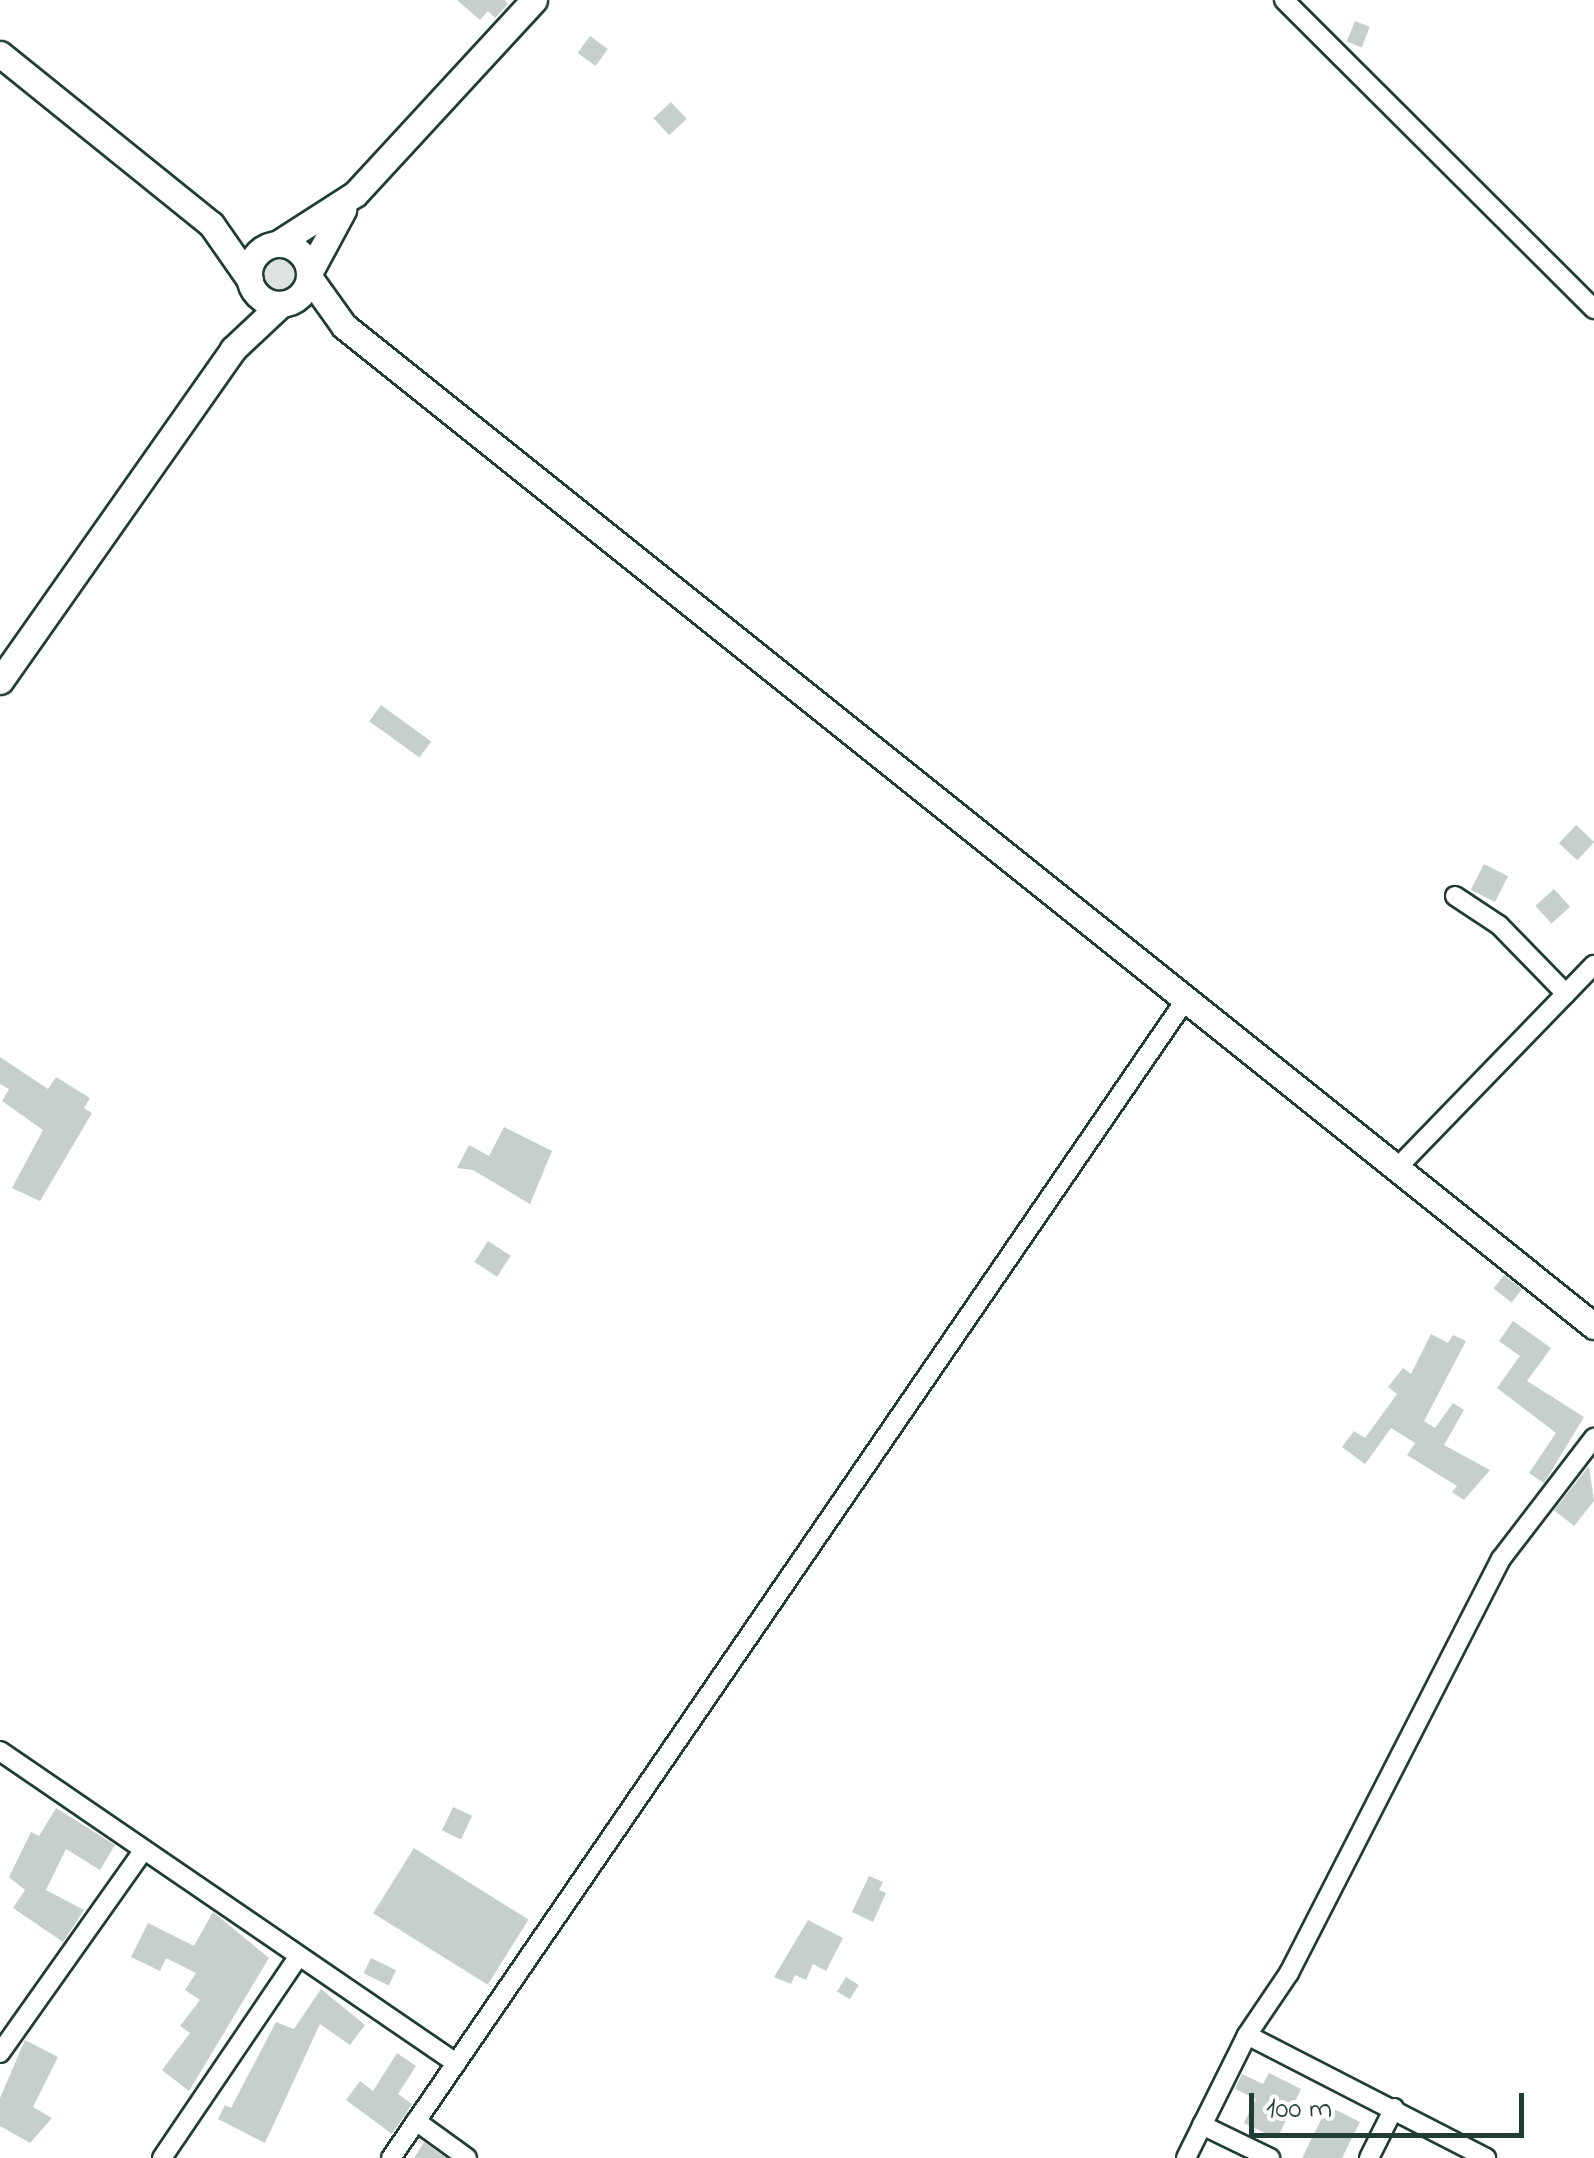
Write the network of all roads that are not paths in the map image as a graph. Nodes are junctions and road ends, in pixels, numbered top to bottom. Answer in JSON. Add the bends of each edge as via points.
{"nodes":[{"id":1,"x":534,"y":0,"type":"edge"},
{"id":2,"x":1284,"y":0,"type":"edge"},
{"id":3,"x":0,"y":54,"type":"edge"},
{"id":4,"x":355,"y":194,"type":"junction"},
{"id":5,"x":212,"y":224,"type":"junction"},
{"id":6,"x":274,"y":245,"type":"junction"},
{"id":7,"x":309,"y":275,"type":"junction"},
{"id":8,"x":251,"y":282,"type":"junction"},
{"id":9,"x":283,"y":304,"type":"junction"},
{"id":10,"x":1594,"y":309,"type":"edge"},
{"id":11,"x":344,"y":326,"type":"junction"},
{"id":12,"x":233,"y":349,"type":"junction"},
{"id":13,"x":0,"y":681,"type":"edge"},
{"id":14,"x":1455,"y":896,"type":"dead end"},
{"id":15,"x":1594,"y":966,"type":"edge"},
{"id":16,"x":1566,"y":994,"type":"junction"},
{"id":17,"x":1186,"y":999,"type":"junction"},
{"id":18,"x":1397,"y":1168,"type":"junction"},
{"id":19,"x":1594,"y":1326,"type":"edge"},
{"id":20,"x":1594,"y":1438,"type":"edge"},
{"id":21,"x":0,"y":1751,"type":"edge"},
{"id":22,"x":143,"y":1851,"type":"junction"},
{"id":23,"x":299,"y":1956,"type":"junction"},
{"id":24,"x":1248,"y":2036,"type":"junction"},
{"id":25,"x":0,"y":2052,"type":"edge"},
{"id":26,"x":456,"y":2063,"type":"junction"},
{"id":27,"x":1394,"y":2108,"type":"junction"},
{"id":28,"x":416,"y":2121,"type":"junction"},
{"id":29,"x":1202,"y":2125,"type":"junction"},
{"id":30,"x":162,"y":2158,"type":"edge"},
{"id":31,"x":391,"y":2158,"type":"edge"},
{"id":32,"x":467,"y":2158,"type":"edge"},
{"id":33,"x":1186,"y":2158,"type":"edge"},
{"id":34,"x":1270,"y":2158,"type":"edge"},
{"id":35,"x":1369,"y":2158,"type":"edge"},
{"id":36,"x":1486,"y":2158,"type":"edge"}],
"edges":[{"from":1,"to":4,"type":"main road"},
{"from":2,"to":10,"type":"street"},
{"from":3,"to":5,"type":"main road"},
{"from":4,"to":6,"type":"main road"},
{"from":4,"to":7,"type":"main road"},
{"from":5,"to":6,"type":"main road"},
{"from":5,"to":8,"type":"main road"},
{"from":6,"to":7,"type":"main road","via":[[299,252]]},
{"from":6,"to":8,"type":"main road","via":[[257,254]]},
{"from":7,"to":9,"type":"main road","via":[[301,294]]},
{"from":7,"to":11,"type":"main road"},
{"from":8,"to":9,"type":"main road","via":[[263,299]]},
{"from":8,"to":12,"type":"main road","via":[[248,315]]},
{"from":9,"to":11,"type":"main road"},
{"from":9,"to":12,"type":"main road"},
{"from":11,"to":17,"type":"main road"},
{"from":12,"to":13,"type":"main road"},
{"from":14,"to":16,"type":"street","via":[[1499,925]]},
{"from":15,"to":16,"type":"street"},
{"from":16,"to":18,"type":"street"},
{"from":17,"to":18,"type":"main road"},
{"from":17,"to":26,"type":"street"},
{"from":18,"to":19,"type":"main road"},
{"from":20,"to":24,"type":"street","via":[[1508,1548],[1289,1973]]},
{"from":21,"to":22,"type":"street"},
{"from":22,"to":23,"type":"street"},
{"from":22,"to":25,"type":"street"},
{"from":23,"to":26,"type":"street"},
{"from":23,"to":30,"type":"street"},
{"from":24,"to":27,"type":"street"},
{"from":24,"to":29,"type":"street"},
{"from":26,"to":28,"type":"street"},
{"from":27,"to":35,"type":"street"},
{"from":27,"to":36,"type":"street"},
{"from":28,"to":31,"type":"street"},
{"from":28,"to":32,"type":"street"},
{"from":29,"to":33,"type":"street"},
{"from":29,"to":34,"type":"street"}]}
